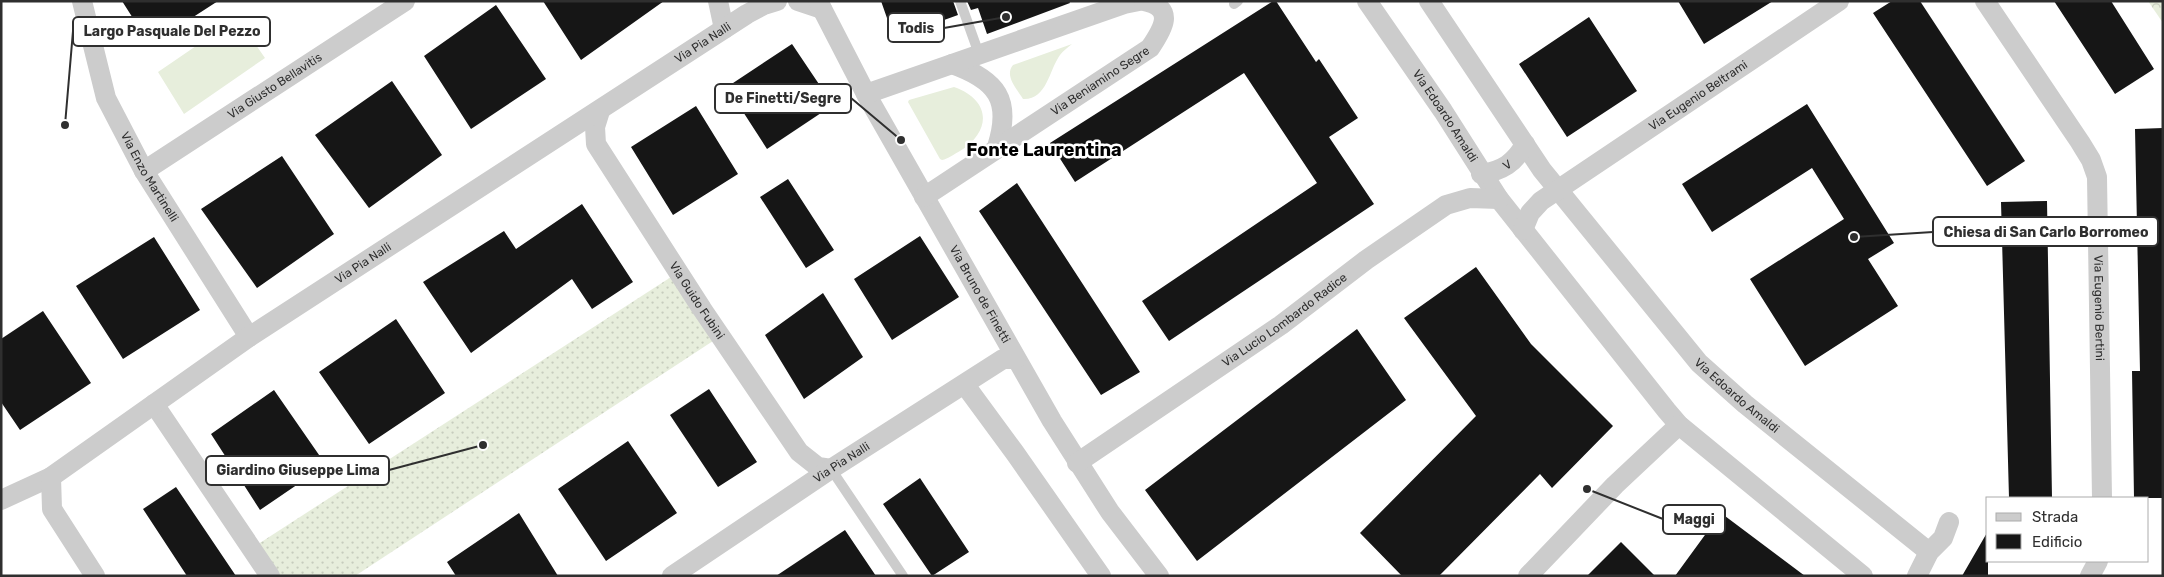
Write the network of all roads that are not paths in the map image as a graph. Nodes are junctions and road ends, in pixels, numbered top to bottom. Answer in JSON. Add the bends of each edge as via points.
{"nodes":[{"id":1,"x":82,"y":1,"type":"edge"},
{"id":2,"x":405,"y":1,"type":"edge"},
{"id":3,"x":718,"y":1,"type":"edge"},
{"id":4,"x":777,"y":1,"type":"edge"},
{"id":5,"x":798,"y":1,"type":"edge"},
{"id":6,"x":960,"y":1,"type":"edge"},
{"id":7,"x":1139,"y":1,"type":"edge"},
{"id":8,"x":1144,"y":1,"type":"edge"},
{"id":9,"x":1367,"y":1,"type":"edge"},
{"id":10,"x":1429,"y":1,"type":"edge"},
{"id":11,"x":1839,"y":1,"type":"edge"},
{"id":12,"x":1985,"y":1,"type":"edge"},
{"id":13,"x":820,"y":5,"type":"edge"},
{"id":14,"x":724,"y":30,"type":"junction"},
{"id":15,"x":979,"y":54,"type":"junction"},
{"id":16,"x":952,"y":64,"type":"junction"},
{"id":17,"x":866,"y":94,"type":"junction"},
{"id":18,"x":600,"y":111,"type":"junction"},
{"id":19,"x":1525,"y":144,"type":"junction"},
{"id":20,"x":997,"y":147,"type":"junction"},
{"id":21,"x":144,"y":171,"type":"junction"},
{"id":22,"x":1481,"y":174,"type":"junction"},
{"id":23,"x":1557,"y":190,"type":"junction"},
{"id":24,"x":924,"y":197,"type":"junction"},
{"id":25,"x":1499,"y":199,"type":"junction"},
{"id":26,"x":1523,"y":230,"type":"junction"},
{"id":27,"x":249,"y":337,"type":"junction"},
{"id":28,"x":1016,"y":358,"type":"junction"},
{"id":29,"x":965,"y":385,"type":"junction"},
{"id":30,"x":154,"y":404,"type":"junction"},
{"id":31,"x":1679,"y":425,"type":"junction"},
{"id":32,"x":1077,"y":463,"type":"junction"},
{"id":33,"x":831,"y":470,"type":"junction"},
{"id":34,"x":51,"y":477,"type":"junction"},
{"id":35,"x":2102,"y":497,"type":"edge"},
{"id":36,"x":1,"y":500,"type":"edge"},
{"id":37,"x":1950,"y":522,"type":"dead end"},
{"id":38,"x":1929,"y":552,"type":"junction"},
{"id":39,"x":2097,"y":562,"type":"edge"},
{"id":40,"x":95,"y":576,"type":"edge"},
{"id":41,"x":270,"y":576,"type":"edge"},
{"id":42,"x":672,"y":576,"type":"edge"},
{"id":43,"x":903,"y":576,"type":"edge"},
{"id":44,"x":1101,"y":576,"type":"edge"},
{"id":45,"x":1159,"y":576,"type":"edge"},
{"id":46,"x":1528,"y":576,"type":"edge"},
{"id":47,"x":1863,"y":576,"type":"edge"},
{"id":48,"x":1917,"y":576,"type":"edge"},
{"id":49,"x":2090,"y":576,"type":"edge"}],
"edges":[{"from":1,"to":21,"type":"street","name":"Via Enzo Martinelli","via":[[106,98]]},
{"from":2,"to":21,"type":"street","name":"Via Giusto Bellavitis"},
{"from":3,"to":14,"type":"street"},
{"from":4,"to":14,"type":"street","name":"Via Pia Nalli","via":[[758,8]]},
{"from":5,"to":13,"type":"street"},
{"from":6,"to":15,"type":"lane"},
{"from":7,"to":15,"type":"street"},
{"from":8,"to":20,"type":"street","name":"Via Beniamino Segre","via":[[1156,5],[1164,19],[1161,33],[1150,48]]},
{"from":9,"to":22,"type":"street","name":"Via Edoardo Amaldi","via":[[1443,111]]},
{"from":10,"to":19,"type":"street","name":"Via Edoardo Amaldi"},
{"from":11,"to":23,"type":"street","name":"Via Eugenio Beltrami"},
{"from":12,"to":35,"type":"street","name":"Via Eugenio Bertini","via":[[2080,142],[2097,177]]},
{"from":13,"to":17,"type":"street","name":"Via Bruno de Finetti"},
{"from":14,"to":18,"type":"street","name":"Via Pia Nalli"},
{"from":15,"to":16,"type":"street"},
{"from":16,"to":17,"type":"street"},
{"from":16,"to":20,"type":"street","via":[[982,77],[998,94],[1004,118]]},
{"from":17,"to":24,"type":"street","name":"Via Bruno de Finetti"},
{"from":18,"to":27,"type":"street","name":"Via Pia Nalli"},
{"from":18,"to":33,"type":"street","name":"Via Guido Fubini","via":[[595,127],[596,144],[676,270],[800,452],[818,467]]},
{"from":19,"to":22,"type":"street","name":"V","via":[[1518,157],[1506,167]]},
{"from":19,"to":23,"type":"street","name":"Via Edoardo Amaldi"},
{"from":20,"to":24,"type":"street","name":"Via Beniamino Segre"},
{"from":21,"to":27,"type":"street","name":"Via Enzo Martinelli"},
{"from":22,"to":25,"type":"street","name":"Via Edoardo Amaldi"},
{"from":23,"to":26,"type":"street","via":[[1537,204]]},
{"from":23,"to":38,"type":"street","name":"Via Edoardo Amaldi","via":[[1713,377]]},
{"from":24,"to":28,"type":"street","name":"Via Bruno de Finetti"},
{"from":25,"to":26,"type":"street","name":"Via Edoardo Amaldi"},
{"from":25,"to":32,"type":"street","name":"Via Lucio Lombardo Radice","via":[[1470,198],[1446,204],[1281,325]]},
{"from":26,"to":31,"type":"street","name":"Via Edoardo Amaldi"},
{"from":27,"to":30,"type":"street","name":"Via Pia Nalli"},
{"from":28,"to":29,"type":"street","name":"Via Pia Nalli","via":[[1002,360]]},
{"from":28,"to":32,"type":"street","name":"Via Bruno de Finetti"},
{"from":29,"to":33,"type":"street","name":"Via Pia Nalli"},
{"from":29,"to":44,"type":"street","via":[[1016,452]]},
{"from":30,"to":34,"type":"street","name":"Via Pia Nalli"},
{"from":30,"to":41,"type":"street"},
{"from":31,"to":46,"type":"street","via":[[1615,485]]},
{"from":31,"to":47,"type":"street","name":"Via Edoardo Amaldi"},
{"from":32,"to":45,"type":"street","name":"Via Bruno de Finetti"},
{"from":33,"to":42,"type":"street","name":"Via Pia Nalli"},
{"from":33,"to":43,"type":"lane"},
{"from":34,"to":36,"type":"street","name":"Via Pia Nalli"},
{"from":34,"to":40,"type":"street","via":[[52,509]]},
{"from":37,"to":38,"type":"street","via":[[1943,538]]},
{"from":38,"to":48,"type":"street"},
{"from":39,"to":49,"type":"street"}]}
